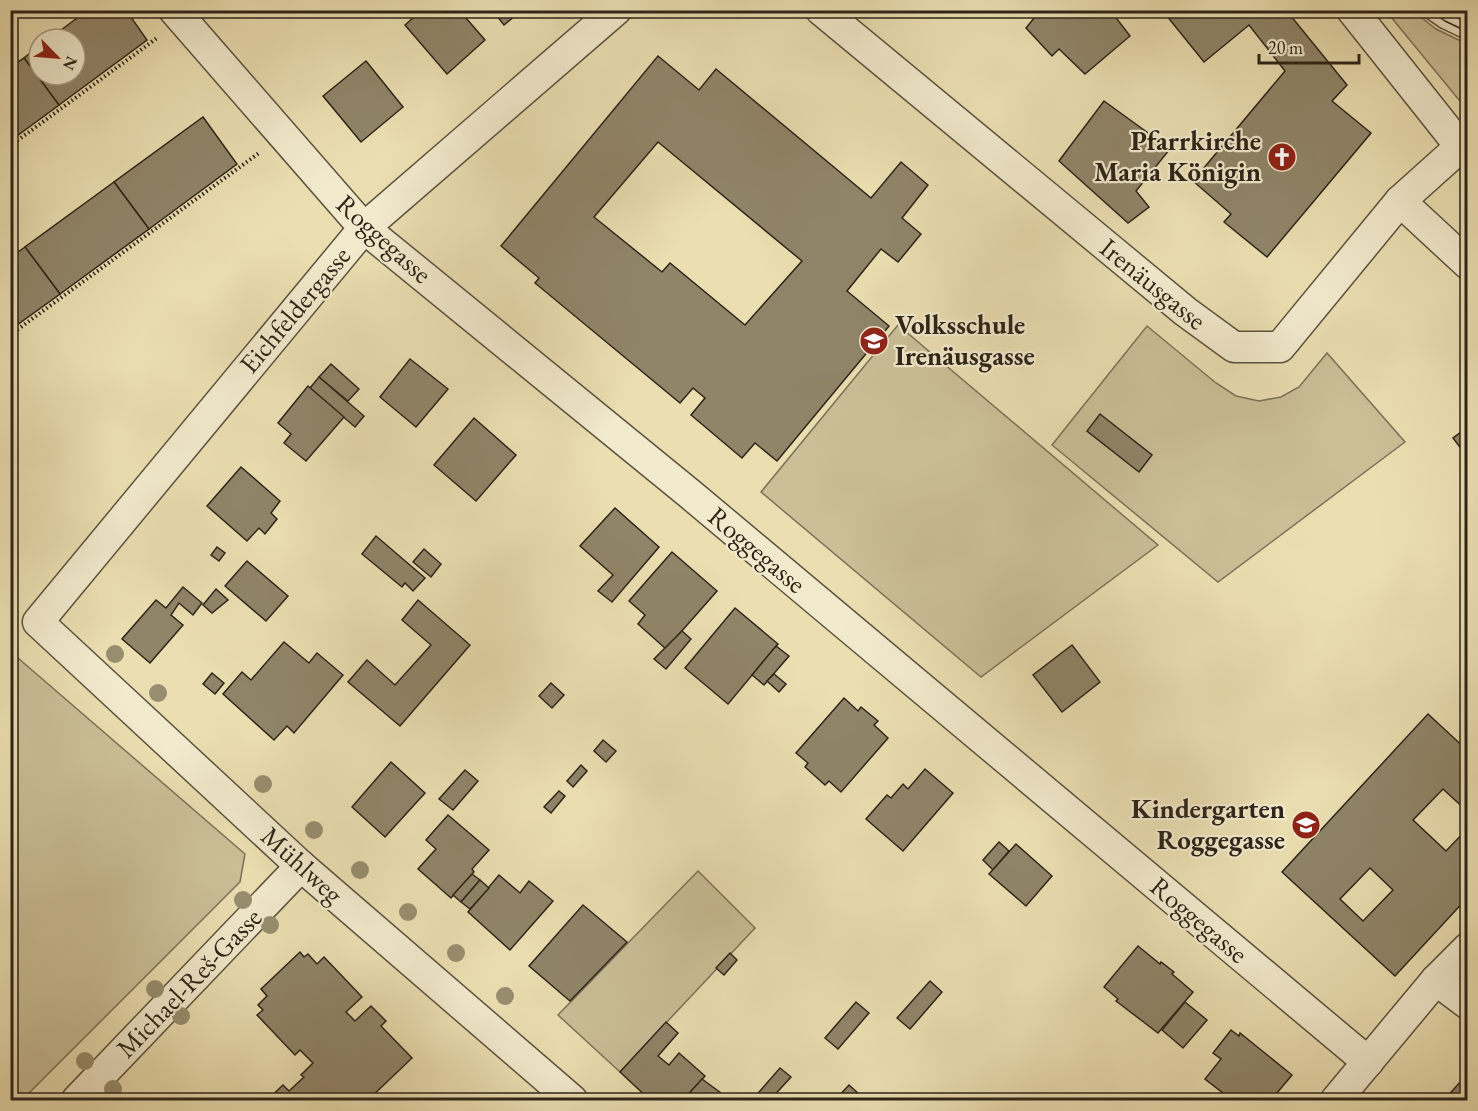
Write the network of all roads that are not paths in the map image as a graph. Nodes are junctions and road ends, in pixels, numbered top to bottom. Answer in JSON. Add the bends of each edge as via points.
{"nodes":[{"id":1,"x":616,"y":10,"type":"edge"},
{"id":2,"x":821,"y":10,"type":"edge"},
{"id":3,"x":1352,"y":10,"type":"edge"},
{"id":4,"x":1429,"y":10,"type":"edge"},
{"id":5,"x":168,"y":23,"type":"edge"},
{"id":6,"x":1467,"y":32,"type":"edge"},
{"id":7,"x":1464,"y":143,"type":"edge"},
{"id":8,"x":1400,"y":201,"type":"junction"},
{"id":9,"x":364,"y":228,"type":"junction"},
{"id":10,"x":1467,"y":264,"type":"edge"},
{"id":11,"x":38,"y":622,"type":"joint"},
{"id":12,"x":301,"y":866,"type":"junction"},
{"id":13,"x":1467,"y":948,"type":"edge"},
{"id":14,"x":1436,"y":980,"type":"junction"},
{"id":15,"x":1467,"y":1004,"type":"edge"},
{"id":16,"x":1368,"y":1062,"type":"junction"},
{"id":17,"x":77,"y":1101,"type":"edge"},
{"id":18,"x":572,"y":1101,"type":"edge"},
{"id":19,"x":1336,"y":1101,"type":"edge"}],
"edges":[{"from":1,"to":9,"type":"street","name":"Eichfeldergasse"},
{"from":2,"to":8,"type":"street","name":"Irenäusgasse","via":[[1186,312],[1234,347],[1280,347]]},
{"from":3,"to":7,"type":"street"},
{"from":4,"to":6,"type":"lane"},
{"from":5,"to":9,"type":"street","name":"Roggegasse"},
{"from":7,"to":8,"type":"street"},
{"from":8,"to":10,"type":"street"},
{"from":9,"to":11,"type":"street","name":"Eichfeldergasse"},
{"from":9,"to":16,"type":"street","name":"Roggegasse","via":[[690,494]]},
{"from":11,"to":12,"type":"street","name":"Mühlweg"},
{"from":12,"to":17,"type":"street","name":"Michael-Reš-Gasse"},
{"from":12,"to":18,"type":"street","name":"Mühlweg"},
{"from":13,"to":14,"type":"street"},
{"from":14,"to":15,"type":"street"},
{"from":14,"to":16,"type":"street"},
{"from":16,"to":19,"type":"street"}]}
